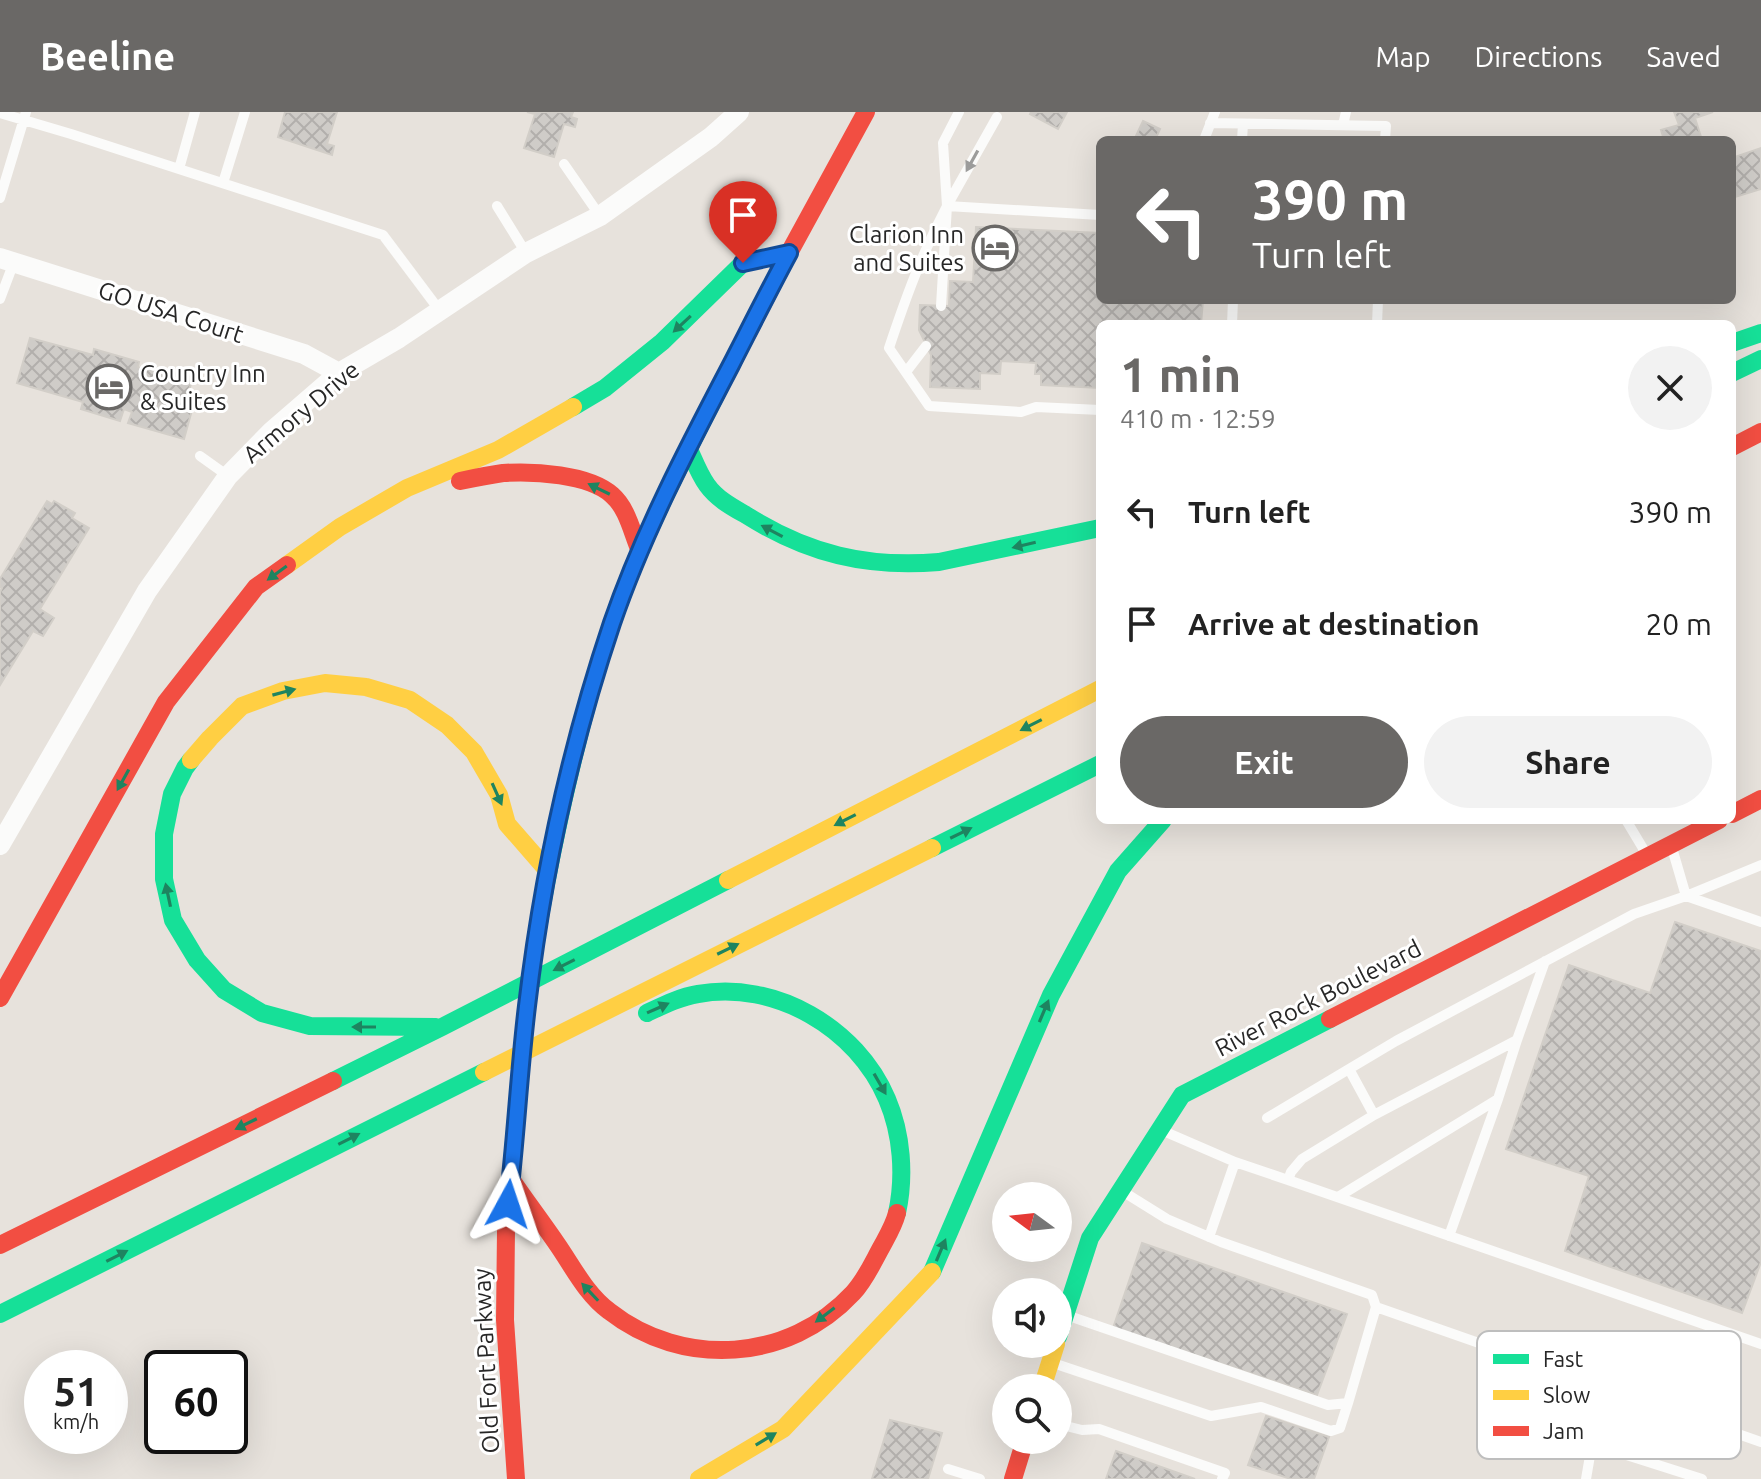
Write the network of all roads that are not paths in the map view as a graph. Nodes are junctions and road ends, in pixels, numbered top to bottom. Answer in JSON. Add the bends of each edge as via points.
{"nodes":[{"id":1,"x":195,"y":112,"type":"edge"},
{"id":2,"x":245,"y":112,"type":"edge"},
{"id":3,"x":739,"y":112,"type":"edge"},
{"id":4,"x":866,"y":112,"type":"edge"},
{"id":5,"x":959,"y":112,"type":"edge"},
{"id":6,"x":1215,"y":112,"type":"edge"},
{"id":7,"x":1346,"y":112,"type":"edge"},
{"id":8,"x":0,"y":113,"type":"edge"},
{"id":9,"x":25,"y":116,"type":"edge"},
{"id":10,"x":997,"y":117,"type":"dead end"},
{"id":11,"x":1210,"y":123,"type":"junction"},
{"id":12,"x":1243,"y":124,"type":"junction"},
{"id":13,"x":1343,"y":125,"type":"junction"},
{"id":14,"x":1205,"y":136,"type":"edge"},
{"id":15,"x":1242,"y":136,"type":"edge"},
{"id":16,"x":1385,"y":136,"type":"edge"},
{"id":17,"x":564,"y":164,"type":"dead end"},
{"id":18,"x":179,"y":169,"type":"junction"},
{"id":19,"x":223,"y":183,"type":"junction"},
{"id":20,"x":0,"y":198,"type":"edge"},
{"id":21,"x":497,"y":206,"type":"dead end"},
{"id":22,"x":947,"y":206,"type":"junction"},
{"id":23,"x":1096,"y":215,"type":"edge"},
{"id":24,"x":600,"y":216,"type":"junction"},
{"id":25,"x":526,"y":253,"type":"junction"},
{"id":26,"x":789,"y":253,"type":"junction"},
{"id":27,"x":7,"y":260,"type":"edge"},
{"id":28,"x":0,"y":299,"type":"edge"},
{"id":29,"x":941,"y":306,"type":"dead end"},
{"id":30,"x":440,"y":311,"type":"junction"},
{"id":31,"x":1761,"y":333,"type":"edge"},
{"id":32,"x":1736,"y":342,"type":"edge"},
{"id":33,"x":926,"y":346,"type":"dead end"},
{"id":34,"x":1761,"y":359,"type":"edge"},
{"id":35,"x":1736,"y":371,"type":"edge"},
{"id":36,"x":906,"y":372,"type":"junction"},
{"id":37,"x":339,"y":373,"type":"junction"},
{"id":38,"x":1096,"y":410,"type":"edge"},
{"id":39,"x":1761,"y":432,"type":"edge"},
{"id":40,"x":1736,"y":445,"type":"edge"},
{"id":41,"x":688,"y":447,"type":"junction"},
{"id":42,"x":200,"y":456,"type":"dead end"},
{"id":43,"x":228,"y":476,"type":"junction"},
{"id":44,"x":340,"y":527,"type":"junction"},
{"id":45,"x":1096,"y":529,"type":"edge"},
{"id":46,"x":640,"y":551,"type":"junction"},
{"id":47,"x":1096,"y":691,"type":"edge"},
{"id":48,"x":1096,"y":766,"type":"edge"},
{"id":49,"x":1761,"y":799,"type":"edge"},
{"id":50,"x":1736,"y":812,"type":"edge"},
{"id":51,"x":1159,"y":824,"type":"edge"},
{"id":52,"x":1628,"y":824,"type":"edge"},
{"id":53,"x":1711,"y":824,"type":"edge"},
{"id":54,"x":0,"y":845,"type":"edge"},
{"id":55,"x":1671,"y":845,"type":"junction"},
{"id":56,"x":1648,"y":856,"type":"junction"},
{"id":57,"x":1761,"y":865,"type":"edge"},
{"id":58,"x":548,"y":871,"type":"junction"},
{"id":59,"x":1686,"y":896,"type":"junction"},
{"id":60,"x":1761,"y":922,"type":"edge"},
{"id":61,"x":1545,"y":961,"type":"junction"},
{"id":62,"x":0,"y":998,"type":"edge"},
{"id":63,"x":583,"y":1021,"type":"junction"},
{"id":64,"x":442,"y":1027,"type":"junction"},
{"id":65,"x":1517,"y":1040,"type":"junction"},
{"id":66,"x":1349,"y":1069,"type":"junction"},
{"id":67,"x":1498,"y":1099,"type":"junction"},
{"id":68,"x":1374,"y":1115,"type":"junction"},
{"id":69,"x":1267,"y":1118,"type":"dead end"},
{"id":70,"x":1160,"y":1129,"type":"junction"},
{"id":71,"x":1235,"y":1162,"type":"junction"},
{"id":72,"x":511,"y":1179,"type":"junction"},
{"id":73,"x":1288,"y":1180,"type":"junction"},
{"id":74,"x":1121,"y":1190,"type":"junction"},
{"id":75,"x":1338,"y":1197,"type":"junction"},
{"id":76,"x":1449,"y":1236,"type":"junction"},
{"id":77,"x":1209,"y":1237,"type":"junction"},
{"id":78,"x":0,"y":1245,"type":"edge"},
{"id":79,"x":1072,"y":1293,"type":"edge"},
{"id":80,"x":1376,"y":1307,"type":"junction"},
{"id":81,"x":0,"y":1314,"type":"edge"},
{"id":82,"x":1072,"y":1316,"type":"edge"},
{"id":83,"x":1723,"y":1331,"type":"edge"},
{"id":84,"x":1741,"y":1337,"type":"edge"},
{"id":85,"x":1477,"y":1342,"type":"edge"},
{"id":86,"x":1761,"y":1344,"type":"edge"},
{"id":87,"x":1066,"y":1358,"type":"edge"},
{"id":88,"x":1348,"y":1403,"type":"junction"},
{"id":89,"x":1072,"y":1428,"type":"edge"},
{"id":90,"x":1741,"y":1435,"type":"edge"},
{"id":91,"x":1761,"y":1442,"type":"edge"},
{"id":92,"x":1021,"y":1454,"type":"edge"},
{"id":93,"x":1589,"y":1459,"type":"edge"},
{"id":94,"x":1639,"y":1459,"type":"edge"},
{"id":95,"x":948,"y":1469,"type":"dead end"},
{"id":96,"x":516,"y":1479,"type":"edge"},
{"id":97,"x":699,"y":1479,"type":"edge"},
{"id":98,"x":980,"y":1479,"type":"edge"},
{"id":99,"x":1013,"y":1479,"type":"edge"},
{"id":100,"x":1222,"y":1479,"type":"edge"},
{"id":101,"x":1586,"y":1479,"type":"edge"},
{"id":102,"x":1702,"y":1479,"type":"edge"}],
"edges":[{"from":1,"to":18,"type":"lane"},
{"from":2,"to":19,"type":"lane"},
{"from":3,"to":24,"type":"street","name":"Armory Drive"},
{"from":4,"to":26,"type":"main road","name":"Old Fort Parkway"},
{"from":5,"to":22,"type":"lane","via":[[943,143]]},
{"from":6,"to":11,"type":"lane"},
{"from":7,"to":13,"type":"lane"},
{"from":8,"to":9,"type":"lane"},
{"from":9,"to":18,"type":"lane"},
{"from":9,"to":20,"type":"lane"},
{"from":10,"to":22,"type":"lane","one_way":true},
{"from":11,"to":12,"type":"lane"},
{"from":11,"to":14,"type":"lane"},
{"from":12,"to":13,"type":"lane"},
{"from":12,"to":15,"type":"lane"},
{"from":13,"to":16,"type":"lane","via":[[1386,126]]},
{"from":17,"to":24,"type":"lane"},
{"from":18,"to":19,"type":"lane"},
{"from":19,"to":30,"type":"lane","via":[[383,235]]},
{"from":21,"to":25,"type":"lane"},
{"from":22,"to":23,"type":"lane"},
{"from":22,"to":29,"type":"lane"},
{"from":22,"to":36,"type":"lane","via":[[927,243],[889,348]]},
{"from":24,"to":25,"type":"street","name":"Armory Drive"},
{"from":25,"to":30,"type":"street","name":"Armory Drive"},
{"from":26,"to":41,"type":"main road","name":"Old Fort Parkway"},
{"from":26,"to":44,"type":"main road","one_way":true,"via":[[743,263],[662,342],[605,388],[498,450],[407,488]]},
{"from":27,"to":28,"type":"lane"},
{"from":27,"to":37,"type":"street","name":"GO USA Court","via":[[304,354]]},
{"from":30,"to":37,"type":"street","name":"Armory Drive"},
{"from":31,"to":32,"type":"main road"},
{"from":33,"to":36,"type":"lane"},
{"from":34,"to":35,"type":"main road"},
{"from":36,"to":38,"type":"lane","via":[[929,406]]},
{"from":37,"to":43,"type":"street","name":"Armory Drive"},
{"from":39,"to":40,"type":"main road"},
{"from":45,"to":41,"type":"main road","one_way":true,"via":[[939,562],[863,562],[799,545],[723,501]]},
{"from":41,"to":46,"type":"main road","name":"Old Fort Parkway"},
{"from":42,"to":43,"type":"lane"},
{"from":43,"to":54,"type":"street","name":"Armory Drive","via":[[135,609]]},
{"from":46,"to":44,"type":"main road","one_way":true,"via":[[613,496],[596,485],[514,472],[443,483]]},
{"from":44,"to":62,"type":"main road","one_way":true,"via":[[256,587],[166,702]]},
{"from":46,"to":58,"type":"main road","name":"Old Fort Parkway","via":[[583,716]]},
{"from":47,"to":64,"type":"main road","one_way":true},
{"from":63,"to":48,"type":"main road","one_way":true},
{"from":49,"to":50,"type":"main road"},
{"from":97,"to":51,"type":"main road","one_way":true,"via":[[783,1429],[933,1271],[1051,995],[1118,871]]},
{"from":52,"to":56,"type":"lane"},
{"from":53,"to":55,"type":"main road","name":"River Rock Boulevard"},
{"from":55,"to":56,"type":"main road","name":"River Rock Boulevard"},
{"from":55,"to":59,"type":"lane"},
{"from":56,"to":70,"type":"main road","name":"River Rock Boulevard","via":[[1182,1095]]},
{"from":57,"to":59,"type":"lane"},
{"from":64,"to":58,"type":"main road","one_way":true,"via":[[310,1026],[262,1013],[224,990],[197,960],[173,920],[164,879],[164,834],[172,794],[185,768],[242,706],[325,683],[366,687],[410,700],[474,752],[499,795],[507,824]]},
{"from":58,"to":72,"type":"main road","name":"Old Fort Parkway","via":[[527,1004]]},
{"from":59,"to":60,"type":"lane"},
{"from":59,"to":61,"type":"lane","via":[[1634,914]]},
{"from":61,"to":65,"type":"lane"},
{"from":61,"to":66,"type":"lane"},
{"from":63,"to":72,"type":"main road","one_way":true,"via":[[621,1023],[679,998],[751,991],[795,1005],[837,1031],[875,1075],[891,1105],[900,1147],[896,1219],[852,1295],[813,1324],[775,1344],[734,1351],[687,1347],[646,1334],[611,1313],[584,1287]]},
{"from":81,"to":63,"type":"main road","one_way":true},
{"from":64,"to":78,"type":"main road","one_way":true},
{"from":65,"to":67,"type":"lane"},
{"from":65,"to":68,"type":"lane"},
{"from":66,"to":68,"type":"lane"},
{"from":66,"to":69,"type":"lane"},
{"from":67,"to":75,"type":"lane"},
{"from":67,"to":76,"type":"lane"},
{"from":68,"to":73,"type":"lane","via":[[1302,1159]]},
{"from":70,"to":71,"type":"lane"},
{"from":70,"to":74,"type":"main road","name":"River Rock Boulevard"},
{"from":71,"to":73,"type":"lane"},
{"from":71,"to":77,"type":"lane"},
{"from":72,"to":96,"type":"main road","name":"Old Fort Parkway","via":[[505,1320]]},
{"from":73,"to":75,"type":"lane"},
{"from":74,"to":77,"type":"lane"},
{"from":74,"to":79,"type":"main road","name":"River Rock Boulevard","via":[[1090,1238]]},
{"from":75,"to":76,"type":"lane"},
{"from":76,"to":83,"type":"lane"},
{"from":77,"to":80,"type":"lane","via":[[1372,1295]]},
{"from":80,"to":85,"type":"lane"},
{"from":80,"to":88,"type":"lane"},
{"from":82,"to":88,"type":"lane","via":[[1328,1405]]},
{"from":84,"to":86,"type":"lane"},
{"from":87,"to":88,"type":"lane","via":[[1211,1416],[1261,1407],[1331,1431],[1340,1428]]},
{"from":89,"to":100,"type":"lane","via":[[1099,1429],[1225,1473]]},
{"from":90,"to":91,"type":"lane"},
{"from":92,"to":99,"type":"main road"},
{"from":93,"to":101,"type":"lane"},
{"from":94,"to":102,"type":"lane"},
{"from":95,"to":98,"type":"lane"}]}
